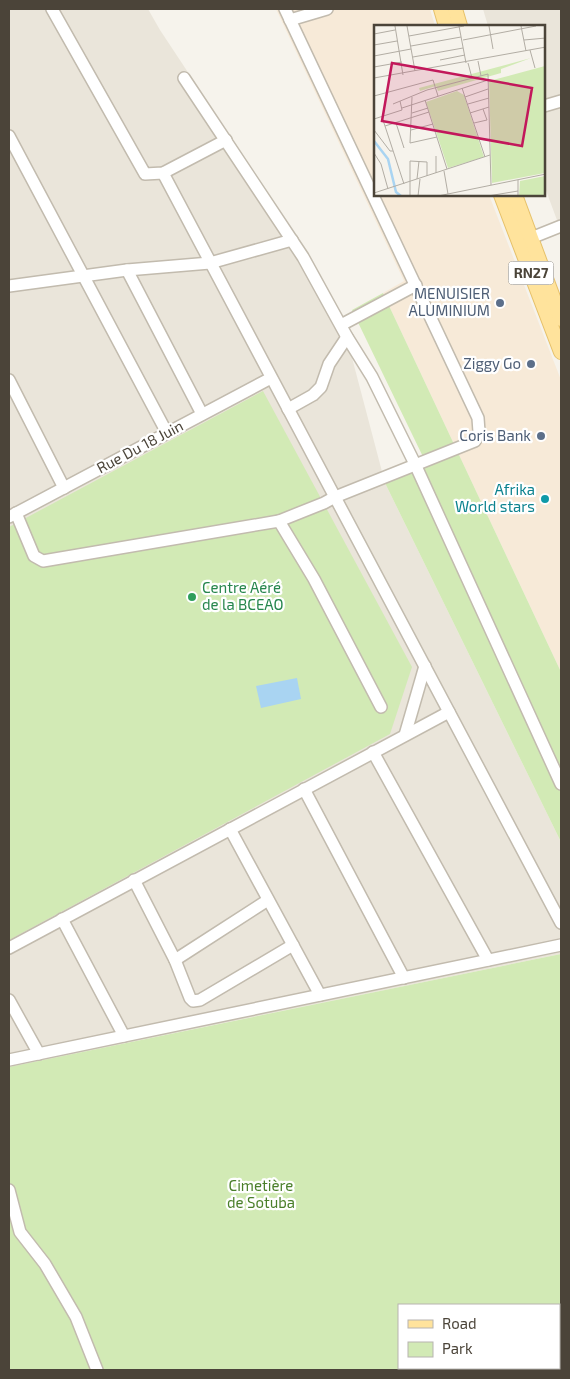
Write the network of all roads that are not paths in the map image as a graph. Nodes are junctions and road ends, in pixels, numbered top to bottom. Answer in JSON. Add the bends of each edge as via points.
{"nodes":[{"id":1,"x":52,"y":9,"type":"edge"},
{"id":2,"x":285,"y":9,"type":"edge"},
{"id":3,"x":328,"y":9,"type":"edge"},
{"id":4,"x":441,"y":9,"type":"edge"},
{"id":5,"x":455,"y":9,"type":"edge"},
{"id":6,"x":290,"y":20,"type":"junction"},
{"id":7,"x":446,"y":25,"type":"edge"},
{"id":8,"x":460,"y":25,"type":"edge"},
{"id":9,"x":184,"y":78,"type":"dead end"},
{"id":10,"x":561,"y":101,"type":"edge"},
{"id":11,"x":545,"y":106,"type":"edge"},
{"id":12,"x":9,"y":137,"type":"edge"},
{"id":13,"x":226,"y":140,"type":"junction"},
{"id":14,"x":164,"y":173,"type":"junction"},
{"id":15,"x":501,"y":196,"type":"edge"},
{"id":16,"x":515,"y":196,"type":"edge"},
{"id":17,"x":561,"y":226,"type":"edge"},
{"id":18,"x":531,"y":238,"type":"junction"},
{"id":19,"x":292,"y":240,"type":"junction"},
{"id":20,"x":210,"y":263,"type":"junction"},
{"id":21,"x":127,"y":270,"type":"junction"},
{"id":22,"x":83,"y":276,"type":"junction"},
{"id":23,"x":416,"y":285,"type":"junction"},
{"id":24,"x":9,"y":286,"type":"edge"},
{"id":25,"x":561,"y":319,"type":"edge"},
{"id":26,"x":342,"y":325,"type":"junction"},
{"id":27,"x":348,"y":336,"type":"junction"},
{"id":28,"x":561,"y":352,"type":"edge"},
{"id":29,"x":271,"y":378,"type":"junction"},
{"id":30,"x":9,"y":380,"type":"edge"},
{"id":31,"x":288,"y":409,"type":"junction"},
{"id":32,"x":202,"y":414,"type":"junction"},
{"id":33,"x":167,"y":433,"type":"junction"},
{"id":34,"x":415,"y":464,"type":"junction"},
{"id":35,"x":64,"y":488,"type":"junction"},
{"id":36,"x":335,"y":497,"type":"junction"},
{"id":37,"x":13,"y":515,"type":"edge"},
{"id":38,"x":279,"y":521,"type":"junction"},
{"id":39,"x":425,"y":666,"type":"junction"},
{"id":40,"x":381,"y":707,"type":"dead end"},
{"id":41,"x":449,"y":712,"type":"junction"},
{"id":42,"x":405,"y":735,"type":"junction"},
{"id":43,"x":374,"y":752,"type":"junction"},
{"id":44,"x":561,"y":782,"type":"edge"},
{"id":45,"x":304,"y":789,"type":"junction"},
{"id":46,"x":230,"y":829,"type":"junction"},
{"id":47,"x":134,"y":880,"type":"junction"},
{"id":48,"x":268,"y":900,"type":"junction"},
{"id":49,"x":62,"y":919,"type":"junction"},
{"id":50,"x":561,"y":923,"type":"edge"},
{"id":51,"x":292,"y":945,"type":"junction"},
{"id":52,"x":561,"y":945,"type":"edge"},
{"id":53,"x":9,"y":948,"type":"edge"},
{"id":54,"x":175,"y":960,"type":"junction"},
{"id":55,"x":488,"y":960,"type":"junction"},
{"id":56,"x":404,"y":978,"type":"junction"},
{"id":57,"x":320,"y":995,"type":"junction"},
{"id":58,"x":9,"y":1000,"type":"edge"},
{"id":59,"x":124,"y":1036,"type":"junction"},
{"id":60,"x":39,"y":1054,"type":"junction"},
{"id":61,"x":9,"y":1060,"type":"edge"},
{"id":62,"x":9,"y":1190,"type":"edge"},
{"id":63,"x":9,"y":1227,"type":"edge"},
{"id":64,"x":20,"y":1232,"type":"junction"},
{"id":65,"x":97,"y":1370,"type":"edge"}],
"edges":[{"from":1,"to":14,"type":"street","via":[[143,172],[148,175]]},
{"from":2,"to":6,"type":"street"},
{"from":3,"to":6,"type":"street"},
{"from":4,"to":7,"type":"main road"},
{"from":5,"to":8,"type":"main road"},
{"from":6,"to":23,"type":"street"},
{"from":9,"to":13,"type":"street"},
{"from":10,"to":11,"type":"street"},
{"from":12,"to":22,"type":"street"},
{"from":13,"to":14,"type":"street"},
{"from":13,"to":19,"type":"street"},
{"from":14,"to":20,"type":"street"},
{"from":15,"to":28,"type":"main road","number":"RN27"},
{"from":16,"to":18,"type":"main road","number":"RN27"},
{"from":17,"to":18,"type":"street"},
{"from":18,"to":25,"type":"main road","number":"RN27"},
{"from":19,"to":20,"type":"street"},
{"from":19,"to":26,"type":"street"},
{"from":20,"to":21,"type":"street"},
{"from":20,"to":29,"type":"street"},
{"from":21,"to":22,"type":"street"},
{"from":21,"to":32,"type":"street"},
{"from":22,"to":24,"type":"street"},
{"from":22,"to":33,"type":"street"},
{"from":23,"to":26,"type":"street"},
{"from":23,"to":34,"type":"street","via":[[478,418],[480,432],[475,441]]},
{"from":26,"to":27,"type":"street"},
{"from":27,"to":31,"type":"street","via":[[329,364],[321,387],[314,395]]},
{"from":27,"to":34,"type":"street"},
{"from":29,"to":31,"type":"street"},
{"from":29,"to":32,"type":"street","name":"Rue Du 18 Juin"},
{"from":30,"to":35,"type":"street"},
{"from":31,"to":36,"type":"street"},
{"from":32,"to":33,"type":"street","name":"Rue Du 18 Juin"},
{"from":33,"to":35,"type":"street","name":"Rue Du 18 Juin"},
{"from":34,"to":36,"type":"street"},
{"from":34,"to":44,"type":"street"},
{"from":35,"to":37,"type":"street","name":"Rue Du 18 Juin"},
{"from":36,"to":38,"type":"street"},
{"from":36,"to":39,"type":"street"},
{"from":37,"to":38,"type":"street","via":[[34,556],[44,561]]},
{"from":38,"to":40,"type":"street"},
{"from":39,"to":41,"type":"street"},
{"from":39,"to":42,"type":"street"},
{"from":41,"to":42,"type":"street"},
{"from":41,"to":50,"type":"street"},
{"from":42,"to":43,"type":"street"},
{"from":43,"to":45,"type":"street"},
{"from":43,"to":55,"type":"street"},
{"from":45,"to":46,"type":"street"},
{"from":45,"to":56,"type":"street"},
{"from":46,"to":47,"type":"street"},
{"from":46,"to":48,"type":"street"},
{"from":47,"to":49,"type":"street"},
{"from":47,"to":54,"type":"street"},
{"from":48,"to":51,"type":"street"},
{"from":48,"to":54,"type":"street"},
{"from":49,"to":53,"type":"street"},
{"from":49,"to":59,"type":"street"},
{"from":51,"to":54,"type":"street","via":[[200,1000],[192,1001],[190,998]]},
{"from":51,"to":57,"type":"street"},
{"from":52,"to":55,"type":"street"},
{"from":55,"to":56,"type":"street"},
{"from":56,"to":57,"type":"street"},
{"from":57,"to":59,"type":"street"},
{"from":58,"to":60,"type":"street"},
{"from":59,"to":60,"type":"street"},
{"from":60,"to":61,"type":"street"},
{"from":62,"to":64,"type":"street"},
{"from":63,"to":64,"type":"street"},
{"from":64,"to":65,"type":"street","via":[[45,1264],[76,1317]]}]}
